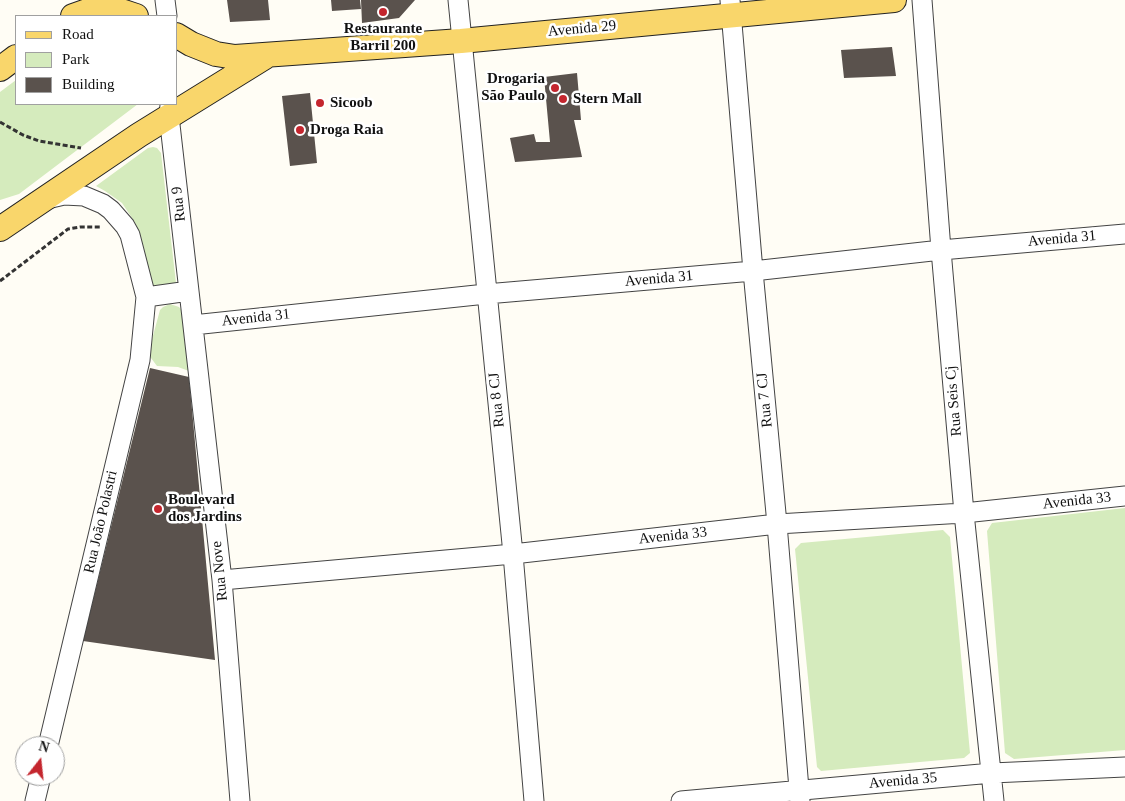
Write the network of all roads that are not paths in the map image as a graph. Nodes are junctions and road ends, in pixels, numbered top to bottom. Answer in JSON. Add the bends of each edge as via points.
{"nodes":[{"id":1,"x":165,"y":0,"type":"edge"},
{"id":2,"x":458,"y":0,"type":"edge"},
{"id":3,"x":894,"y":0,"type":"edge"},
{"id":4,"x":922,"y":0,"type":"edge"},
{"id":5,"x":731,"y":8,"type":"edge"},
{"id":6,"x":76,"y":15,"type":"edge"},
{"id":7,"x":133,"y":15,"type":"edge"},
{"id":8,"x":167,"y":15,"type":"edge"},
{"id":9,"x":178,"y":36,"type":"edge"},
{"id":10,"x":461,"y":41,"type":"junction"},
{"id":11,"x":269,"y":55,"type":"junction"},
{"id":12,"x":15,"y":56,"type":"edge"},
{"id":13,"x":15,"y":57,"type":"edge"},
{"id":14,"x":0,"y":61,"type":"edge"},
{"id":15,"x":0,"y":69,"type":"edge"},
{"id":16,"x":170,"y":110,"type":"edge"},
{"id":17,"x":13,"y":218,"type":"edge"},
{"id":18,"x":1125,"y":234,"type":"edge"},
{"id":19,"x":941,"y":250,"type":"junction"},
{"id":20,"x":753,"y":271,"type":"junction"},
{"id":21,"x":189,"y":291,"type":"junction"},
{"id":22,"x":486,"y":294,"type":"junction"},
{"id":23,"x":146,"y":297,"type":"junction"},
{"id":24,"x":193,"y":325,"type":"junction"},
{"id":25,"x":1125,"y":496,"type":"edge"},
{"id":26,"x":964,"y":513,"type":"junction"},
{"id":27,"x":777,"y":524,"type":"junction"},
{"id":28,"x":513,"y":554,"type":"junction"},
{"id":29,"x":222,"y":580,"type":"junction"},
{"id":30,"x":50,"y":736,"type":"edge"},
{"id":31,"x":1125,"y":767,"type":"edge"},
{"id":32,"x":992,"y":773,"type":"junction"},
{"id":33,"x":39,"y":786,"type":"edge"},
{"id":34,"x":799,"y":796,"type":"edge"},
{"id":35,"x":35,"y":801,"type":"edge"},
{"id":36,"x":240,"y":801,"type":"edge"},
{"id":37,"x":534,"y":801,"type":"edge"},
{"id":38,"x":681,"y":801,"type":"edge"},
{"id":39,"x":994,"y":801,"type":"edge"}],
"edges":[{"from":1,"to":8,"type":"street"},
{"from":2,"to":10,"type":"street","name":"Rua 8 CJ"},
{"from":3,"to":5,"type":"main road","name":"Avenida 29"},
{"from":4,"to":19,"type":"street","name":"Rua Seis Cj"},
{"from":5,"to":10,"type":"main road","name":"Avenida 29"},
{"from":5,"to":20,"type":"street","name":"Rua 7 CJ"},
{"from":6,"to":7,"type":"main road","via":[[104,8]]},
{"from":9,"to":11,"type":"main road","name":"Avenida 29","via":[[216,54],[235,57]]},
{"from":10,"to":11,"type":"main road","name":"Avenida 29"},
{"from":10,"to":22,"type":"street","name":"Rua 8 CJ"},
{"from":11,"to":16,"type":"main road","name":"Avenida 29"},
{"from":12,"to":14,"type":"street"},
{"from":13,"to":15,"type":"main road"},
{"from":16,"to":17,"type":"main road","name":"Avenida 29"},
{"from":16,"to":21,"type":"street","name":"Rua 9"},
{"from":17,"to":23,"type":"street","name":"Rua João Polastri","via":[[54,196],[74,194],[103,204],[112,210],[130,235]]},
{"from":18,"to":19,"type":"street","name":"Avenida 31"},
{"from":19,"to":20,"type":"street","name":"Avenida 31"},
{"from":19,"to":26,"type":"street","name":"Rua Seis Cj"},
{"from":20,"to":22,"type":"street","name":"Avenida 31"},
{"from":20,"to":27,"type":"street","name":"Rua 7 CJ"},
{"from":21,"to":23,"type":"street"},
{"from":21,"to":24,"type":"street","name":"Rua 9"},
{"from":22,"to":24,"type":"street","name":"Avenida 31"},
{"from":22,"to":28,"type":"street","name":"Rua 8 CJ"},
{"from":23,"to":30,"type":"street","name":"Rua João Polastri","via":[[140,360]]},
{"from":24,"to":29,"type":"street","name":"Rua Nove"},
{"from":25,"to":26,"type":"street","name":"Avenida 33"},
{"from":26,"to":27,"type":"street","name":"Avenida 33"},
{"from":26,"to":32,"type":"street","name":"Rua Seis Cj"},
{"from":27,"to":28,"type":"street","name":"Avenida 33"},
{"from":27,"to":34,"type":"street","name":"Rua 7 CJ"},
{"from":28,"to":29,"type":"street","name":"Avenida 33"},
{"from":28,"to":37,"type":"street","name":"Rua 8 CJ"},
{"from":29,"to":36,"type":"street","name":"Rua Nove"},
{"from":31,"to":32,"type":"street","name":"Avenida 35"},
{"from":32,"to":34,"type":"street","name":"Avenida 35"},
{"from":32,"to":39,"type":"street","name":"Rua Seis Cj"},
{"from":33,"to":35,"type":"street"},
{"from":34,"to":38,"type":"street","name":"Avenida 35"}]}
